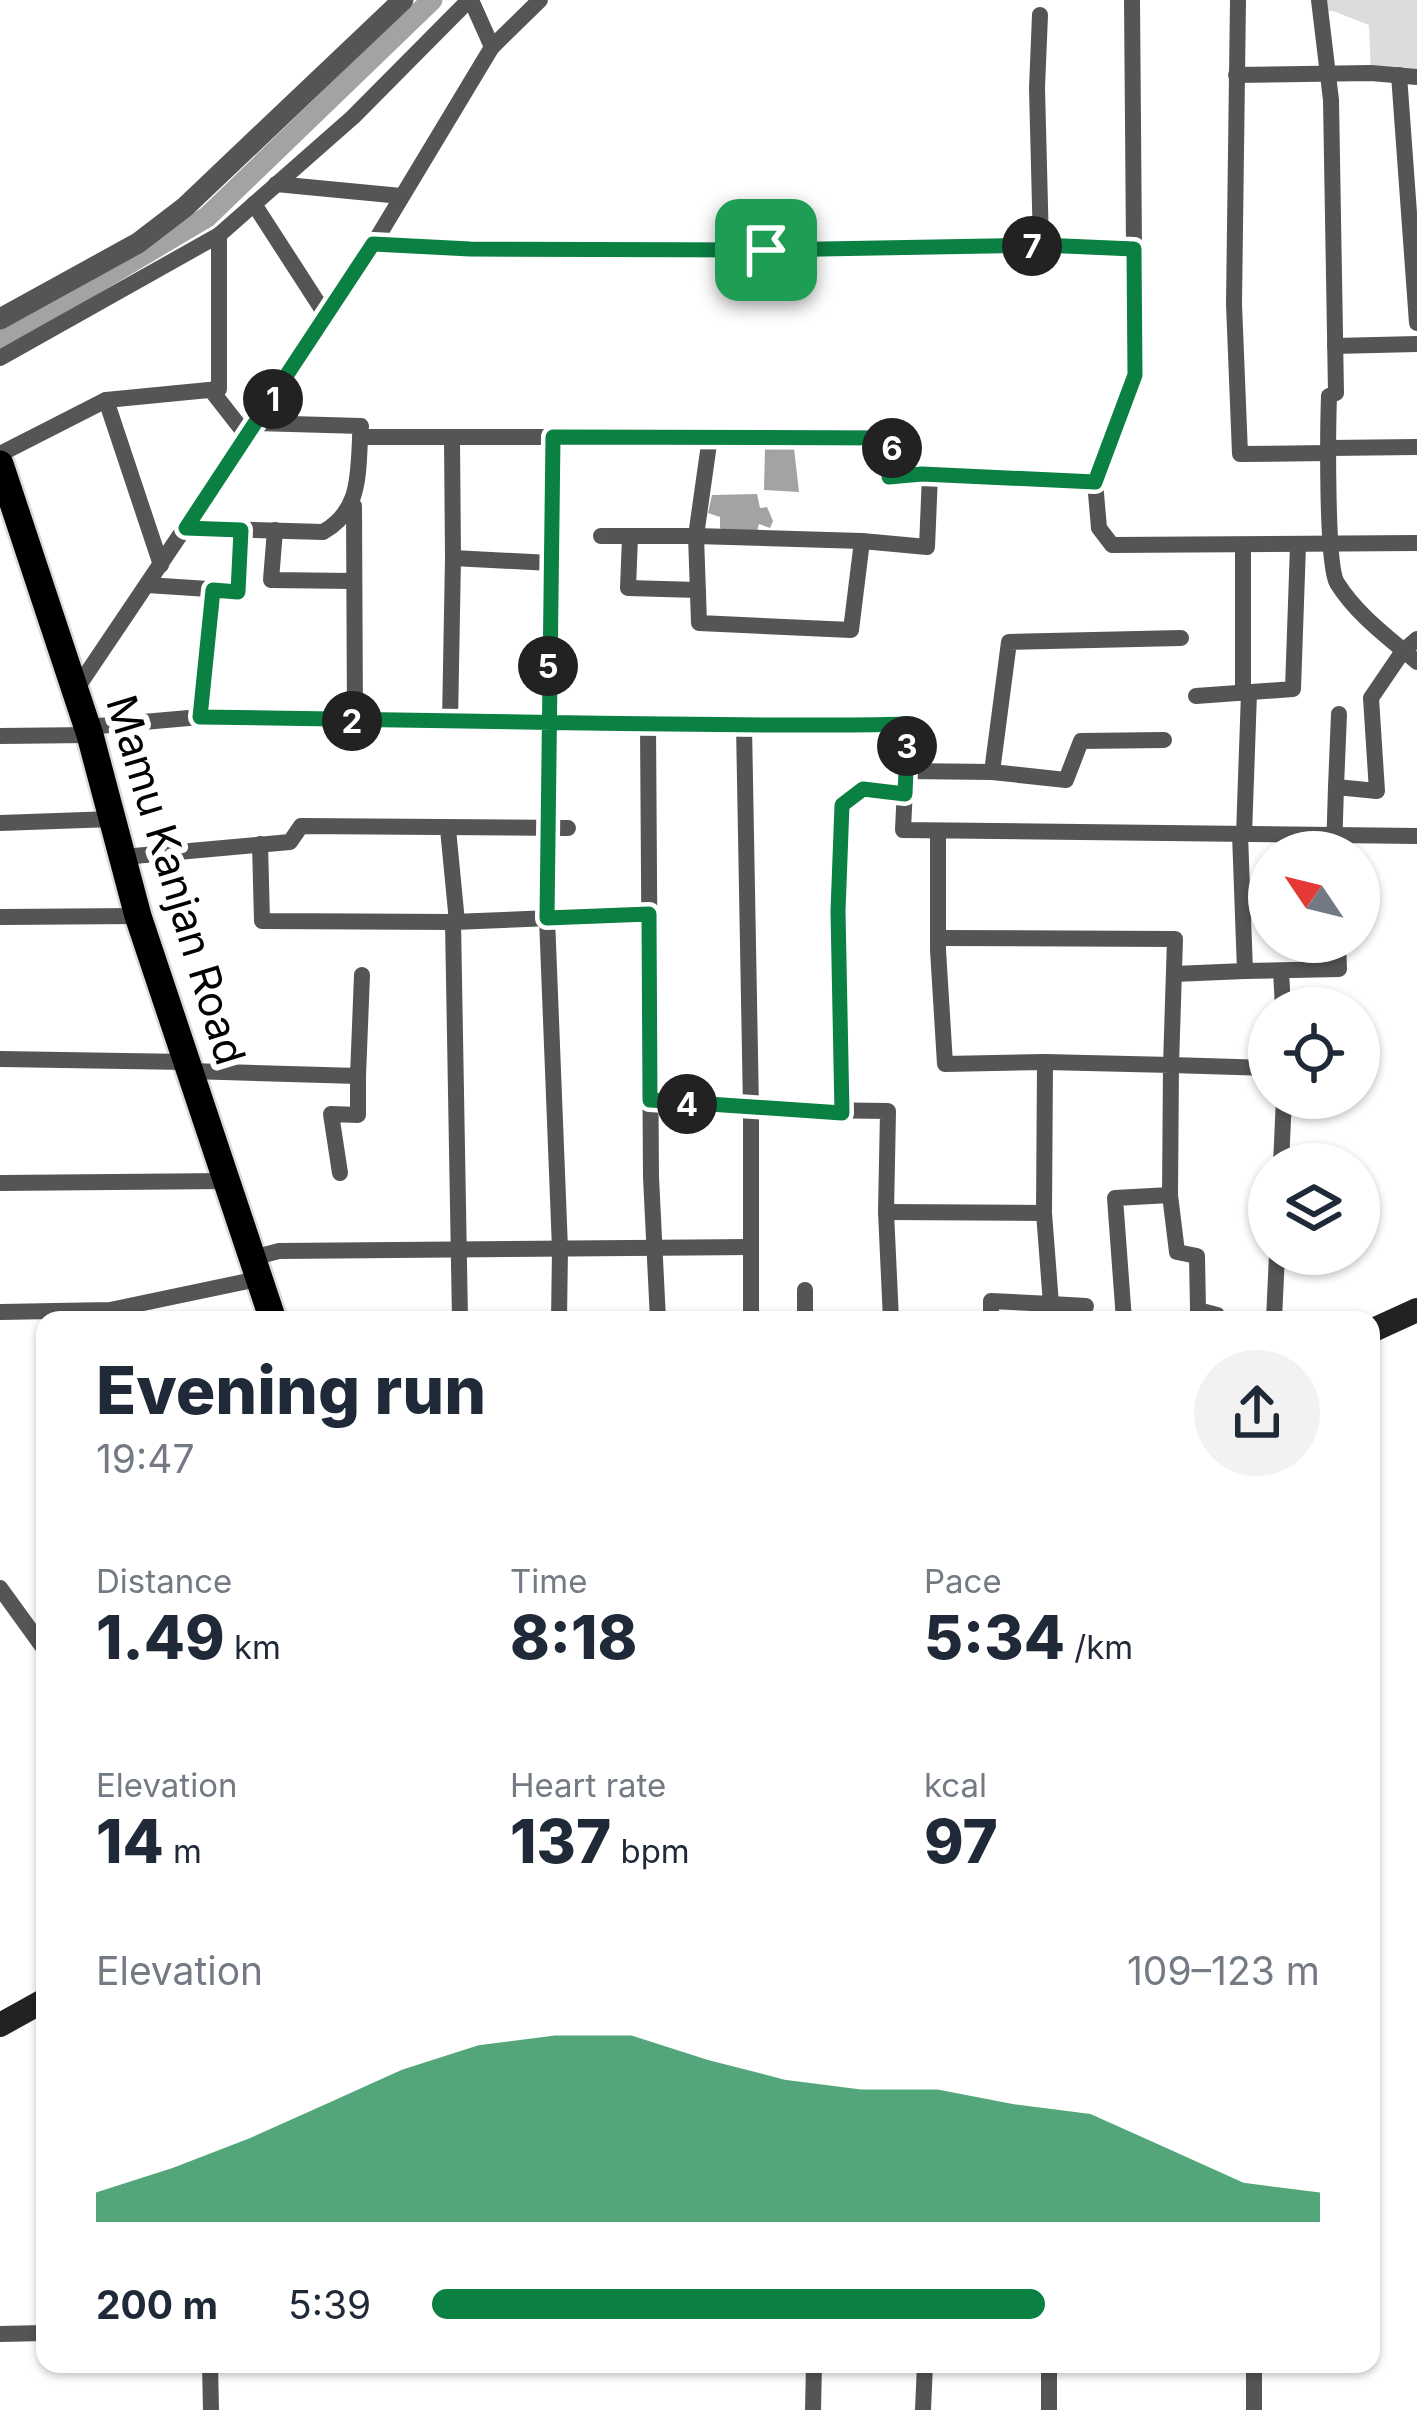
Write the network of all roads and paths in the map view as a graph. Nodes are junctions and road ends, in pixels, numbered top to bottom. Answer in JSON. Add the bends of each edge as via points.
{"nodes":[{"id":1,"x":470,"y":0,"type":"edge"},
{"id":2,"x":541,"y":0,"type":"edge"},
{"id":3,"x":1132,"y":0,"type":"edge"},
{"id":4,"x":1238,"y":0,"type":"edge"},
{"id":5,"x":1319,"y":0,"type":"edge"},
{"id":6,"x":399,"y":2,"type":"edge"},
{"id":7,"x":1040,"y":15,"type":"dead end"},
{"id":8,"x":491,"y":47,"type":"junction"},
{"id":9,"x":1328,"y":73,"type":"junction"},
{"id":10,"x":1236,"y":75,"type":"junction"},
{"id":11,"x":1408,"y":76,"type":"edge"},
{"id":12,"x":1410,"y":145,"type":"edge"},
{"id":13,"x":276,"y":184,"type":"junction"},
{"id":14,"x":401,"y":196,"type":"junction"},
{"id":15,"x":254,"y":205,"type":"junction"},
{"id":16,"x":219,"y":235,"type":"junction"},
{"id":17,"x":373,"y":244,"type":"junction"},
{"id":18,"x":1041,"y":245,"type":"junction"},
{"id":19,"x":1134,"y":249,"type":"junction"},
{"id":20,"x":327,"y":317,"type":"junction"},
{"id":21,"x":0,"y":319,"type":"edge"},
{"id":22,"x":1417,"y":322,"type":"edge"},
{"id":23,"x":1417,"y":344,"type":"edge"},
{"id":24,"x":1335,"y":346,"type":"junction"},
{"id":25,"x":0,"y":358,"type":"edge"},
{"id":26,"x":212,"y":390,"type":"junction"},
{"id":27,"x":106,"y":400,"type":"junction"},
{"id":28,"x":252,"y":430,"type":"junction"},
{"id":29,"x":360,"y":437,"type":"junction"},
{"id":30,"x":553,"y":437,"type":"junction"},
{"id":31,"x":710,"y":437,"type":"junction"},
{"id":32,"x":452,"y":439,"type":"junction"},
{"id":33,"x":1417,"y":447,"type":"edge"},
{"id":34,"x":1328,"y":451,"type":"junction"},
{"id":35,"x":0,"y":454,"type":"edge"},
{"id":36,"x":0,"y":464,"type":"edge"},
{"id":37,"x":930,"y":475,"type":"junction"},
{"id":38,"x":1095,"y":482,"type":"junction"},
{"id":39,"x":355,"y":496,"type":"junction"},
{"id":40,"x":186,"y":528,"type":"junction"},
{"id":41,"x":241,"y":530,"type":"junction"},
{"id":42,"x":274,"y":530,"type":"junction"},
{"id":43,"x":601,"y":536,"type":"dead end"},
{"id":44,"x":696,"y":536,"type":"junction"},
{"id":45,"x":630,"y":538,"type":"junction"},
{"id":46,"x":862,"y":541,"type":"junction"},
{"id":47,"x":1417,"y":543,"type":"edge"},
{"id":48,"x":1243,"y":545,"type":"junction"},
{"id":49,"x":1298,"y":545,"type":"junction"},
{"id":50,"x":1332,"y":545,"type":"junction"},
{"id":51,"x":453,"y":558,"type":"junction"},
{"id":52,"x":550,"y":563,"type":"junction"},
{"id":53,"x":161,"y":566,"type":"junction"},
{"id":54,"x":352,"y":581,"type":"junction"},
{"id":55,"x":147,"y":585,"type":"junction"},
{"id":56,"x":213,"y":590,"type":"junction"},
{"id":57,"x":698,"y":590,"type":"junction"},
{"id":58,"x":1181,"y":638,"type":"dead end"},
{"id":59,"x":1412,"y":651,"type":"edge"},
{"id":60,"x":75,"y":691,"type":"junction"},
{"id":61,"x":1246,"y":693,"type":"junction"},
{"id":62,"x":1196,"y":696,"type":"dead end"},
{"id":63,"x":1339,"y":714,"type":"dead end"},
{"id":64,"x":200,"y":717,"type":"junction"},
{"id":65,"x":355,"y":721,"type":"junction"},
{"id":66,"x":450,"y":722,"type":"junction"},
{"id":67,"x":547,"y":723,"type":"junction"},
{"id":68,"x":648,"y":724,"type":"junction"},
{"id":69,"x":744,"y":725,"type":"junction"},
{"id":70,"x":88,"y":731,"type":"junction"},
{"id":71,"x":0,"y":736,"type":"edge"},
{"id":72,"x":1164,"y":740,"type":"dead end"},
{"id":73,"x":906,"y":771,"type":"junction"},
{"id":74,"x":992,"y":772,"type":"junction"},
{"id":75,"x":1336,"y":788,"type":"junction"},
{"id":76,"x":905,"y":794,"type":"junction"},
{"id":77,"x":113,"y":819,"type":"junction"},
{"id":78,"x":0,"y":823,"type":"edge"},
{"id":79,"x":548,"y":828,"type":"junction"},
{"id":80,"x":568,"y":828,"type":"dead end"},
{"id":81,"x":448,"y":829,"type":"junction"},
{"id":82,"x":938,"y":831,"type":"junction"},
{"id":83,"x":1334,"y":831,"type":"edge"},
{"id":84,"x":1242,"y":835,"type":"junction"},
{"id":85,"x":1248,"y":836,"type":"edge"},
{"id":86,"x":1417,"y":836,"type":"edge"},
{"id":87,"x":1380,"y":840,"type":"edge"},
{"id":88,"x":260,"y":844,"type":"junction"},
{"id":89,"x":123,"y":857,"type":"junction"},
{"id":90,"x":649,"y":914,"type":"junction"},
{"id":91,"x":138,"y":916,"type":"junction"},
{"id":92,"x":0,"y":917,"type":"edge"},
{"id":93,"x":547,"y":918,"type":"junction"},
{"id":94,"x":455,"y":922,"type":"junction"},
{"id":95,"x":938,"y":938,"type":"junction"},
{"id":96,"x":1339,"y":963,"type":"edge"},
{"id":97,"x":1245,"y":971,"type":"junction"},
{"id":98,"x":1281,"y":971,"type":"junction"},
{"id":99,"x":1174,"y":974,"type":"junction"},
{"id":100,"x":362,"y":976,"type":"dead end"},
{"id":101,"x":1282,"y":987,"type":"edge"},
{"id":102,"x":0,"y":1059,"type":"edge"},
{"id":103,"x":1045,"y":1062,"type":"junction"},
{"id":104,"x":1172,"y":1065,"type":"junction"},
{"id":105,"x":188,"y":1066,"type":"junction"},
{"id":106,"x":1248,"y":1067,"type":"edge"},
{"id":107,"x":358,"y":1076,"type":"junction"},
{"id":108,"x":650,"y":1100,"type":"junction"},
{"id":109,"x":751,"y":1109,"type":"junction"},
{"id":110,"x":842,"y":1113,"type":"junction"},
{"id":111,"x":340,"y":1173,"type":"dead end"},
{"id":112,"x":226,"y":1181,"type":"junction"},
{"id":113,"x":0,"y":1183,"type":"edge"},
{"id":114,"x":1170,"y":1195,"type":"junction"},
{"id":115,"x":886,"y":1212,"type":"junction"},
{"id":116,"x":1044,"y":1213,"type":"junction"},
{"id":117,"x":751,"y":1247,"type":"junction"},
{"id":118,"x":560,"y":1249,"type":"junction"},
{"id":119,"x":655,"y":1249,"type":"junction"},
{"id":120,"x":462,"y":1250,"type":"junction"},
{"id":121,"x":255,"y":1269,"type":"junction"},
{"id":122,"x":1276,"y":1275,"type":"edge"},
{"id":123,"x":805,"y":1290,"type":"dead end"},
{"id":124,"x":1051,"y":1304,"type":"junction"},
{"id":125,"x":1086,"y":1306,"type":"dead end"},
{"id":126,"x":1417,"y":1310,"type":"edge"},
{"id":127,"x":36,"y":1311,"type":"edge"},
{"id":128,"x":55,"y":1311,"type":"edge"},
{"id":129,"x":270,"y":1311,"type":"edge"},
{"id":130,"x":460,"y":1311,"type":"edge"},
{"id":131,"x":559,"y":1311,"type":"edge"},
{"id":132,"x":658,"y":1311,"type":"edge"},
{"id":133,"x":751,"y":1311,"type":"edge"},
{"id":134,"x":805,"y":1311,"type":"edge"},
{"id":135,"x":892,"y":1311,"type":"edge"},
{"id":136,"x":991,"y":1311,"type":"edge"},
{"id":137,"x":1123,"y":1311,"type":"edge"},
{"id":138,"x":1202,"y":1311,"type":"edge"},
{"id":139,"x":1274,"y":1311,"type":"edge"},
{"id":140,"x":0,"y":1312,"type":"edge"},
{"id":141,"x":1380,"y":1327,"type":"edge"},
{"id":142,"x":0,"y":1588,"type":"edge"},
{"id":143,"x":36,"y":1638,"type":"edge"},
{"id":144,"x":36,"y":2005,"type":"edge"},
{"id":145,"x":0,"y":2025,"type":"edge"},
{"id":146,"x":0,"y":2333,"type":"edge"},
{"id":147,"x":36,"y":2333,"type":"edge"},
{"id":148,"x":210,"y":2373,"type":"edge"},
{"id":149,"x":814,"y":2373,"type":"edge"},
{"id":150,"x":925,"y":2373,"type":"edge"},
{"id":151,"x":1049,"y":2373,"type":"edge"},
{"id":152,"x":1254,"y":2373,"type":"edge"},
{"id":153,"x":211,"y":2410,"type":"edge"},
{"id":154,"x":813,"y":2410,"type":"edge"},
{"id":155,"x":923,"y":2410,"type":"edge"},
{"id":156,"x":1049,"y":2410,"type":"edge"},
{"id":157,"x":1254,"y":2410,"type":"edge"}],
"edges":[{"from":1,"to":8,"type":"street"},
{"from":1,"to":13,"type":"street"},
{"from":2,"to":8,"type":"street"},
{"from":3,"to":19,"type":"street"},
{"from":4,"to":10,"type":"street"},
{"from":5,"to":9,"type":"street"},
{"from":6,"to":21,"type":"street","via":[[185,207]]},
{"from":7,"to":18,"type":"street"},
{"from":8,"to":14,"type":"street"},
{"from":9,"to":10,"type":"street"},
{"from":9,"to":11,"type":"street"},
{"from":9,"to":24,"type":"street"},
{"from":10,"to":34,"type":"street","via":[[1240,454]]},
{"from":11,"to":12,"type":"street"},
{"from":12,"to":22,"type":"street"},
{"from":13,"to":14,"type":"street"},
{"from":13,"to":15,"type":"street"},
{"from":14,"to":17,"type":"street"},
{"from":15,"to":16,"type":"street"},
{"from":15,"to":20,"type":"street"},
{"from":16,"to":25,"type":"street"},
{"from":16,"to":26,"type":"street","via":[[219,389]]},
{"from":17,"to":18,"type":"street"},
{"from":17,"to":20,"type":"street"},
{"from":18,"to":19,"type":"street"},
{"from":19,"to":38,"type":"street","via":[[1135,375]]},
{"from":20,"to":28,"type":"street"},
{"from":23,"to":24,"type":"street"},
{"from":24,"to":34,"type":"street"},
{"from":26,"to":27,"type":"street"},
{"from":26,"to":28,"type":"street"},
{"from":27,"to":35,"type":"street"},
{"from":27,"to":53,"type":"street"},
{"from":28,"to":29,"type":"street","via":[[361,426]]},
{"from":28,"to":40,"type":"street"},
{"from":29,"to":32,"type":"street"},
{"from":29,"to":39,"type":"street"},
{"from":30,"to":31,"type":"street"},
{"from":30,"to":32,"type":"street"},
{"from":30,"to":52,"type":"street"},
{"from":31,"to":37,"type":"street","via":[[893,438],[889,477]]},
{"from":31,"to":44,"type":"street"},
{"from":32,"to":51,"type":"street"},
{"from":33,"to":34,"type":"street"},
{"from":34,"to":50,"type":"street"},
{"from":36,"to":60,"type":"main road","name":"Mamu Kanjan Road"},
{"from":37,"to":38,"type":"street"},
{"from":37,"to":46,"type":"street","via":[[927,547]]},
{"from":38,"to":48,"type":"street","via":[[1099,528],[1112,545]]},
{"from":39,"to":42,"type":"street","via":[[343,521],[323,532]]},
{"from":39,"to":54,"type":"street"},
{"from":40,"to":41,"type":"street"},
{"from":40,"to":53,"type":"street"},
{"from":41,"to":42,"type":"street"},
{"from":41,"to":56,"type":"street","via":[[238,592]]},
{"from":42,"to":54,"type":"street","via":[[271,580]]},
{"from":43,"to":45,"type":"street"},
{"from":44,"to":45,"type":"street"},
{"from":44,"to":46,"type":"street"},
{"from":44,"to":57,"type":"street"},
{"from":45,"to":57,"type":"street","via":[[628,588]]},
{"from":46,"to":57,"type":"street","via":[[850,630],[700,623]]},
{"from":47,"to":50,"type":"street"},
{"from":48,"to":49,"type":"street"},
{"from":48,"to":61,"type":"street"},
{"from":49,"to":50,"type":"street"},
{"from":49,"to":61,"type":"street","via":[[1293,689]]},
{"from":50,"to":59,"type":"street","via":[[1334,578],[1363,615]]},
{"from":51,"to":52,"type":"street"},
{"from":51,"to":66,"type":"street"},
{"from":52,"to":67,"type":"street"},
{"from":53,"to":55,"type":"street"},
{"from":54,"to":65,"type":"street"},
{"from":55,"to":56,"type":"street"},
{"from":55,"to":60,"type":"street"},
{"from":56,"to":64,"type":"street"},
{"from":58,"to":74,"type":"street","via":[[1009,642]]},
{"from":59,"to":75,"type":"street","via":[[1371,698],[1377,791]]},
{"from":60,"to":70,"type":"main road","name":"Mamu Kanjan Road"},
{"from":61,"to":62,"type":"street"},
{"from":61,"to":84,"type":"street"},
{"from":63,"to":75,"type":"street"},
{"from":64,"to":65,"type":"street"},
{"from":64,"to":70,"type":"street"},
{"from":65,"to":66,"type":"street"},
{"from":66,"to":67,"type":"street"},
{"from":67,"to":68,"type":"street"},
{"from":67,"to":79,"type":"street"},
{"from":68,"to":69,"type":"street"},
{"from":68,"to":90,"type":"street"},
{"from":69,"to":73,"type":"street","via":[[908,724]]},
{"from":69,"to":109,"type":"street"},
{"from":70,"to":71,"type":"street"},
{"from":70,"to":77,"type":"main road","name":"Mamu Kanjan Road"},
{"from":72,"to":74,"type":"street","via":[[1082,741],[1066,779]]},
{"from":73,"to":74,"type":"street"},
{"from":73,"to":76,"type":"street"},
{"from":75,"to":83,"type":"street"},
{"from":76,"to":82,"type":"street","via":[[903,830]]},
{"from":76,"to":110,"type":"street","via":[[863,789],[842,805]]},
{"from":77,"to":78,"type":"street"},
{"from":77,"to":89,"type":"main road","name":"Mamu Kanjan Road"},
{"from":79,"to":80,"type":"street"},
{"from":79,"to":81,"type":"street"},
{"from":79,"to":93,"type":"street"},
{"from":81,"to":88,"type":"street","via":[[301,826],[290,842]]},
{"from":81,"to":94,"type":"street"},
{"from":82,"to":84,"type":"street"},
{"from":82,"to":95,"type":"street"},
{"from":84,"to":85,"type":"street"},
{"from":84,"to":97,"type":"street"},
{"from":86,"to":87,"type":"street"},
{"from":88,"to":89,"type":"street"},
{"from":88,"to":94,"type":"street","via":[[262,921]]},
{"from":89,"to":91,"type":"main road","name":"Mamu Kanjan Road"},
{"from":90,"to":93,"type":"street"},
{"from":90,"to":108,"type":"street"},
{"from":91,"to":92,"type":"street"},
{"from":91,"to":105,"type":"main road","name":"Mamu Kanjan Road"},
{"from":93,"to":94,"type":"street"},
{"from":93,"to":118,"type":"street"},
{"from":94,"to":120,"type":"street"},
{"from":95,"to":99,"type":"street","via":[[1174,939]]},
{"from":95,"to":103,"type":"street","via":[[944,1064]]},
{"from":96,"to":98,"type":"street"},
{"from":97,"to":98,"type":"street"},
{"from":97,"to":99,"type":"street"},
{"from":98,"to":101,"type":"street"},
{"from":99,"to":104,"type":"street"},
{"from":100,"to":107,"type":"street"},
{"from":102,"to":105,"type":"street"},
{"from":103,"to":104,"type":"street"},
{"from":103,"to":116,"type":"street"},
{"from":104,"to":106,"type":"street"},
{"from":104,"to":114,"type":"street"},
{"from":105,"to":107,"type":"street"},
{"from":105,"to":112,"type":"main road","name":"Mamu Kanjan Road"},
{"from":107,"to":111,"type":"street","via":[[358,1115],[331,1114]]},
{"from":108,"to":109,"type":"street"},
{"from":108,"to":119,"type":"street"},
{"from":109,"to":110,"type":"street"},
{"from":109,"to":117,"type":"street"},
{"from":110,"to":115,"type":"street","via":[[889,1111]]},
{"from":112,"to":113,"type":"street"},
{"from":112,"to":121,"type":"main road","name":"Mamu Kanjan Road"},
{"from":114,"to":137,"type":"street","via":[[1115,1198]]},
{"from":114,"to":138,"type":"street","via":[[1177,1252],[1197,1256]]},
{"from":115,"to":116,"type":"street"},
{"from":115,"to":135,"type":"street"},
{"from":116,"to":124,"type":"street"},
{"from":117,"to":119,"type":"street"},
{"from":117,"to":133,"type":"street"},
{"from":118,"to":119,"type":"street"},
{"from":118,"to":120,"type":"street"},
{"from":118,"to":131,"type":"street"},
{"from":119,"to":132,"type":"street"},
{"from":120,"to":121,"type":"street","via":[[279,1251]]},
{"from":120,"to":130,"type":"street"},
{"from":121,"to":128,"type":"street","via":[[110,1310]]},
{"from":121,"to":129,"type":"main road","name":"Mamu Kanjan Road"},
{"from":122,"to":139,"type":"street"},
{"from":123,"to":134,"type":"street"},
{"from":124,"to":125,"type":"street"},
{"from":124,"to":136,"type":"street","via":[[991,1301]]},
{"from":126,"to":141,"type":"main road"},
{"from":127,"to":140,"type":"street"},
{"from":142,"to":143,"type":"street"},
{"from":144,"to":145,"type":"main road"},
{"from":146,"to":147,"type":"street"},
{"from":148,"to":153,"type":"street"},
{"from":149,"to":154,"type":"street"},
{"from":150,"to":155,"type":"street"},
{"from":151,"to":156,"type":"street"},
{"from":152,"to":157,"type":"street"}]}
